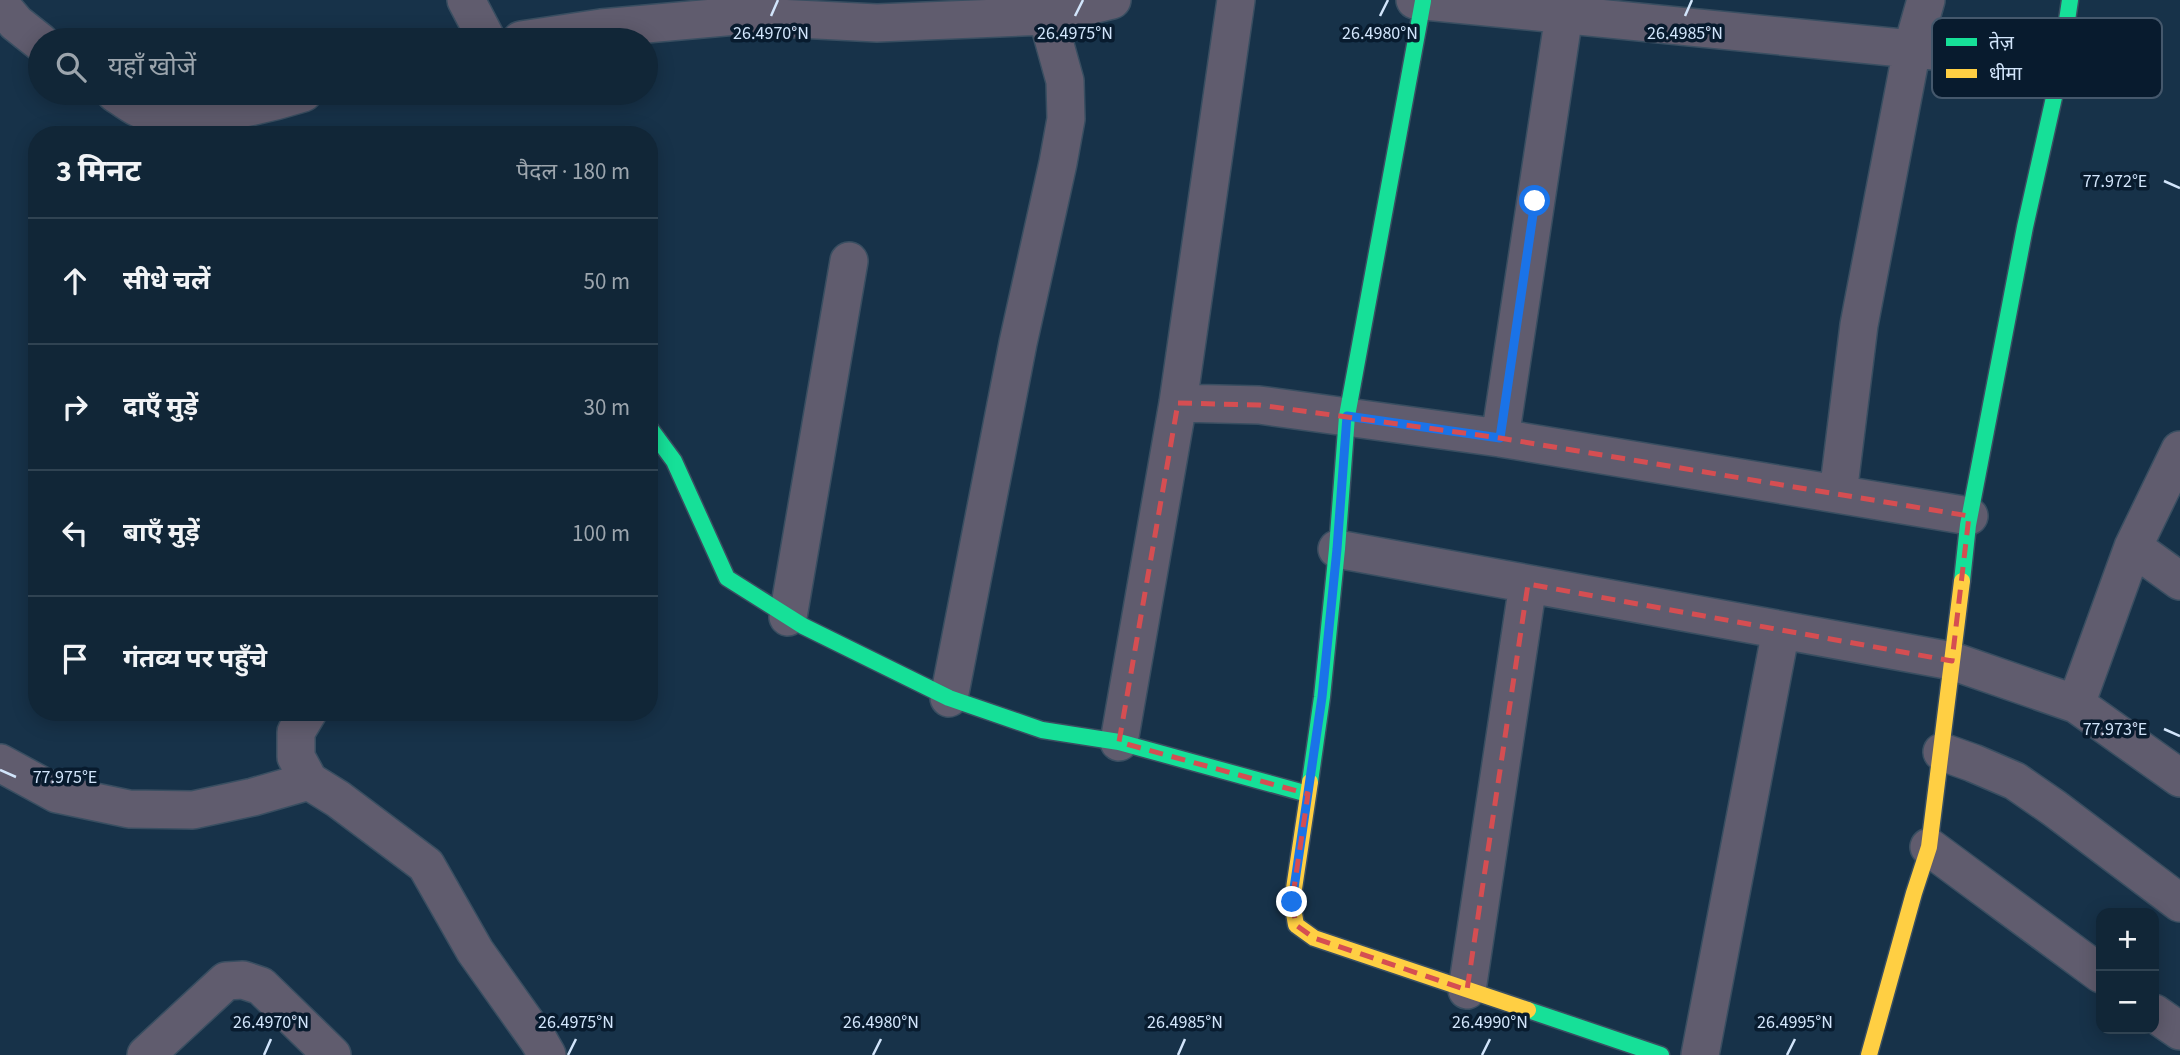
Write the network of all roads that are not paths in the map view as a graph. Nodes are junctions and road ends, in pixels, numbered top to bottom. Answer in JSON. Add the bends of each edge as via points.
{"nodes":[{"id":1,"x":466,"y":0,"type":"edge"},
{"id":2,"x":1112,"y":0,"type":"edge"},
{"id":3,"x":1236,"y":0,"type":"edge"},
{"id":4,"x":1926,"y":0,"type":"edge"},
{"id":5,"x":2070,"y":0,"type":"edge"},
{"id":6,"x":1430,"y":1,"type":"edge"},
{"id":7,"x":0,"y":4,"type":"edge"},
{"id":8,"x":669,"y":11,"type":"edge"},
{"id":9,"x":1564,"y":15,"type":"junction"},
{"id":10,"x":1047,"y":16,"type":"junction"},
{"id":11,"x":2067,"y":18,"type":"edge"},
{"id":12,"x":481,"y":28,"type":"edge"},
{"id":13,"x":601,"y":28,"type":"edge"},
{"id":14,"x":28,"y":32,"type":"edge"},
{"id":15,"x":1912,"y":49,"type":"junction"},
{"id":16,"x":1932,"y":51,"type":"edge"},
{"id":17,"x":2052,"y":98,"type":"edge"},
{"id":18,"x":133,"y":105,"type":"edge"},
{"id":19,"x":263,"y":105,"type":"edge"},
{"id":20,"x":188,"y":126,"type":"edge"},
{"id":21,"x":849,"y":261,"type":"dead end"},
{"id":22,"x":1178,"y":403,"type":"junction"},
{"id":23,"x":1347,"y":416,"type":"junction"},
{"id":24,"x":1500,"y":438,"type":"junction"},
{"id":25,"x":658,"y":439,"type":"edge"},
{"id":26,"x":2180,"y":450,"type":"edge"},
{"id":27,"x":1838,"y":494,"type":"junction"},
{"id":28,"x":1969,"y":516,"type":"junction"},
{"id":29,"x":2133,"y":547,"type":"junction"},
{"id":30,"x":1337,"y":549,"type":"junction"},
{"id":31,"x":2180,"y":582,"type":"edge"},
{"id":32,"x":1528,"y":584,"type":"junction"},
{"id":33,"x":788,"y":617,"type":"junction"},
{"id":34,"x":1781,"y":630,"type":"junction"},
{"id":35,"x":1952,"y":661,"type":"junction"},
{"id":36,"x":949,"y":698,"type":"junction"},
{"id":37,"x":2076,"y":704,"type":"junction"},
{"id":38,"x":303,"y":721,"type":"edge"},
{"id":39,"x":1119,"y":742,"type":"junction"},
{"id":40,"x":1942,"y":752,"type":"junction"},
{"id":41,"x":0,"y":764,"type":"edge"},
{"id":42,"x":2180,"y":778,"type":"edge"},
{"id":43,"x":309,"y":781,"type":"junction"},
{"id":44,"x":1308,"y":794,"type":"junction"},
{"id":45,"x":1929,"y":848,"type":"junction"},
{"id":46,"x":2180,"y":903,"type":"edge"},
{"id":47,"x":2097,"y":971,"type":"edge"},
{"id":48,"x":1467,"y":990,"type":"junction"},
{"id":49,"x":2159,"y":1016,"type":"edge"},
{"id":50,"x":2180,"y":1031,"type":"edge"},
{"id":51,"x":146,"y":1055,"type":"edge"},
{"id":52,"x":332,"y":1055,"type":"edge"},
{"id":53,"x":547,"y":1055,"type":"edge"},
{"id":54,"x":1661,"y":1055,"type":"edge"},
{"id":55,"x":1700,"y":1055,"type":"edge"},
{"id":56,"x":1869,"y":1055,"type":"edge"}],
"edges":[{"from":1,"to":12,"type":"street"},
{"from":2,"to":10,"type":"street"},
{"from":3,"to":22,"type":"street"},
{"from":4,"to":15,"type":"street"},
{"from":5,"to":11,"type":"street"},
{"from":6,"to":9,"type":"street"},
{"from":6,"to":23,"type":"street"},
{"from":7,"to":14,"type":"street"},
{"from":8,"to":10,"type":"street","via":[[877,23]]},
{"from":8,"to":13,"type":"street"},
{"from":9,"to":15,"type":"street"},
{"from":9,"to":24,"type":"street"},
{"from":10,"to":36,"type":"street","via":[[1065,81],[1066,119]]},
{"from":15,"to":16,"type":"street"},
{"from":15,"to":27,"type":"street","via":[[1859,325]]},
{"from":17,"to":28,"type":"street"},
{"from":18,"to":20,"type":"street"},
{"from":19,"to":20,"type":"street"},
{"from":21,"to":33,"type":"street"},
{"from":22,"to":23,"type":"street","via":[[1259,405]]},
{"from":22,"to":39,"type":"street"},
{"from":23,"to":24,"type":"street"},
{"from":23,"to":30,"type":"street"},
{"from":24,"to":27,"type":"street"},
{"from":25,"to":33,"type":"street","via":[[674,461],[727,578]]},
{"from":26,"to":29,"type":"street"},
{"from":27,"to":28,"type":"street"},
{"from":28,"to":35,"type":"street"},
{"from":29,"to":31,"type":"street"},
{"from":29,"to":37,"type":"street"},
{"from":30,"to":32,"type":"street"},
{"from":30,"to":44,"type":"street"},
{"from":32,"to":34,"type":"street"},
{"from":32,"to":48,"type":"street"},
{"from":33,"to":36,"type":"street"},
{"from":34,"to":35,"type":"street"},
{"from":34,"to":55,"type":"street"},
{"from":35,"to":37,"type":"street"},
{"from":35,"to":40,"type":"street"},
{"from":36,"to":39,"type":"street","via":[[1042,730]]},
{"from":37,"to":42,"type":"street"},
{"from":38,"to":43,"type":"street","via":[[296,732],[296,757]]},
{"from":39,"to":44,"type":"street"},
{"from":40,"to":45,"type":"street"},
{"from":40,"to":46,"type":"street","via":[[2015,781]]},
{"from":41,"to":43,"type":"street","via":[[57,794],[129,808],[193,810]]},
{"from":43,"to":53,"type":"street","via":[[426,865],[475,951]]},
{"from":44,"to":48,"type":"street","via":[[1292,902],[1296,925],[1314,938]]},
{"from":45,"to":47,"type":"street"},
{"from":45,"to":56,"type":"street"},
{"from":48,"to":54,"type":"street"},
{"from":49,"to":50,"type":"street"},
{"from":51,"to":52,"type":"street","via":[[226,981],[243,980],[261,986]]}]}
